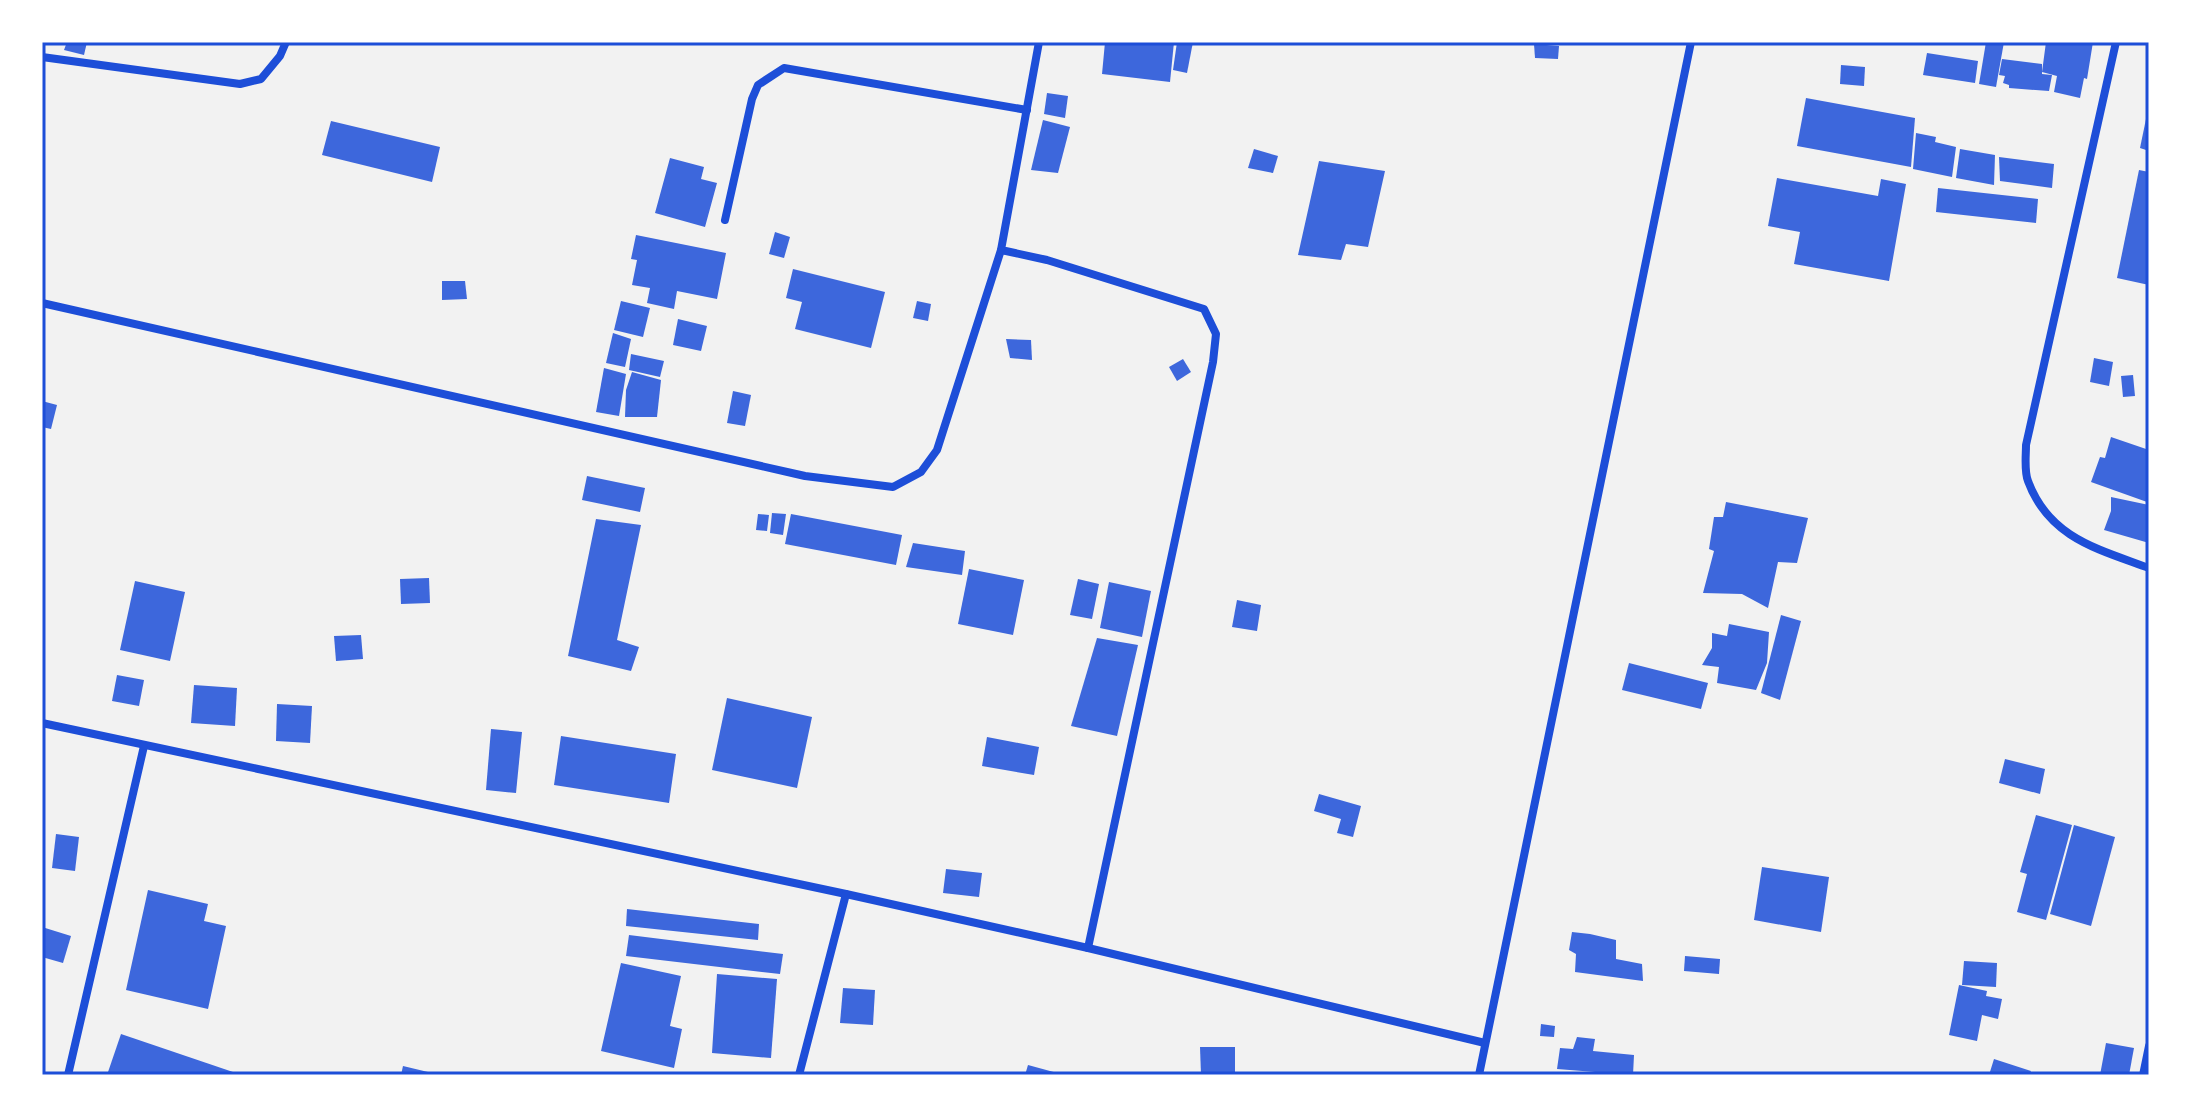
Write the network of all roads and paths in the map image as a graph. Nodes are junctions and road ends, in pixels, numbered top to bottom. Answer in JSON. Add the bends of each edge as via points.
{"nodes":[{"id":1,"x":286,"y":42,"type":"edge"},
{"id":2,"x":1039,"y":42,"type":"edge"},
{"id":3,"x":1691,"y":42,"type":"edge"},
{"id":4,"x":2116,"y":42,"type":"edge"},
{"id":5,"x":42,"y":57,"type":"edge"},
{"id":6,"x":1027,"y":110,"type":"junction"},
{"id":7,"x":725,"y":220,"type":"dead end"},
{"id":8,"x":1001,"y":250,"type":"junction"},
{"id":9,"x":42,"y":303,"type":"edge"},
{"id":10,"x":2149,"y":568,"type":"edge"},
{"id":11,"x":42,"y":723,"type":"edge"},
{"id":12,"x":144,"y":746,"type":"junction"},
{"id":13,"x":846,"y":894,"type":"junction"},
{"id":14,"x":1088,"y":948,"type":"junction"},
{"id":15,"x":1485,"y":1043,"type":"junction"},
{"id":16,"x":2149,"y":1046,"type":"edge"},
{"id":17,"x":68,"y":1075,"type":"edge"},
{"id":18,"x":799,"y":1075,"type":"edge"},
{"id":19,"x":1479,"y":1075,"type":"edge"},
{"id":20,"x":2143,"y":1075,"type":"edge"}],
"edges":[{"from":1,"to":5,"type":"street","via":[[261,79],[240,84]]},
{"from":2,"to":6,"type":"street"},
{"from":3,"to":15,"type":"street"},
{"from":4,"to":10,"type":"street","via":[[2026,445],[2027,479],[2048,517],[2081,542]]},
{"from":6,"to":7,"type":"street","via":[[784,68],[758,85],[752,99]]},
{"from":6,"to":8,"type":"street"},
{"from":8,"to":9,"type":"street","via":[[937,450],[921,472],[893,487],[805,476]]},
{"from":8,"to":14,"type":"street","via":[[1204,309],[1216,334]]},
{"from":11,"to":12,"type":"street"},
{"from":12,"to":13,"type":"street"},
{"from":12,"to":17,"type":"street"},
{"from":13,"to":14,"type":"street"},
{"from":13,"to":18,"type":"street"},
{"from":14,"to":15,"type":"street"},
{"from":15,"to":19,"type":"street"},
{"from":16,"to":20,"type":"street"}]}
